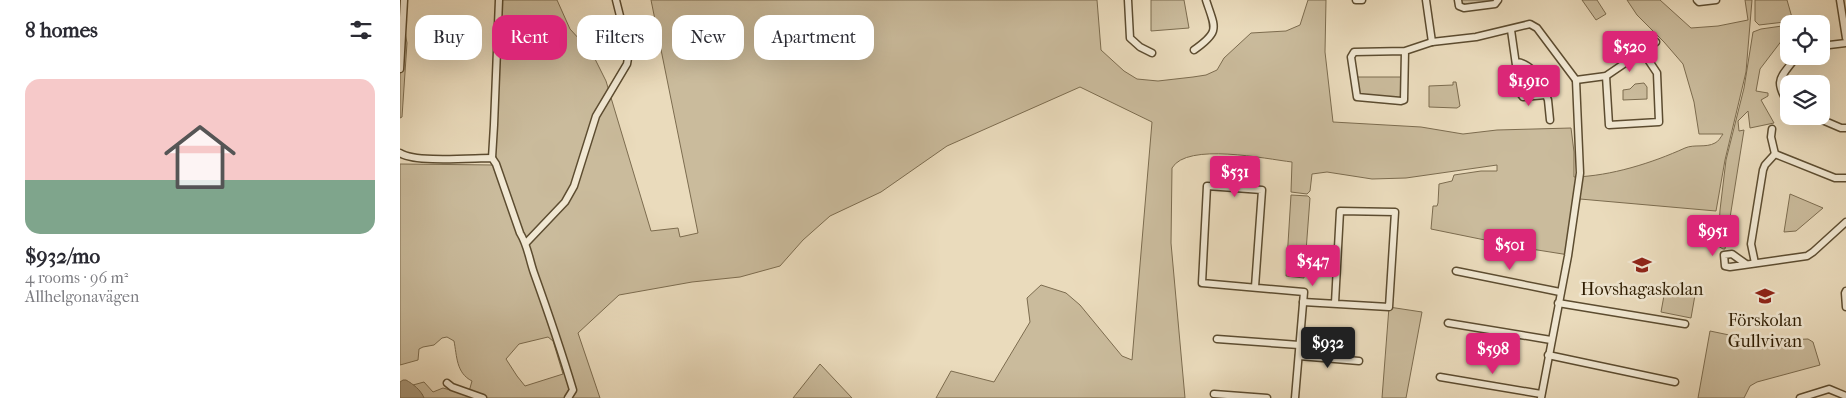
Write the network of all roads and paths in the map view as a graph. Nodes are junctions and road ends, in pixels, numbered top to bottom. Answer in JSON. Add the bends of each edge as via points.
{"nodes":[{"id":1,"x":404,"y":0,"type":"edge"},
{"id":2,"x":499,"y":0,"type":"edge"},
{"id":3,"x":616,"y":0,"type":"edge"},
{"id":4,"x":1128,"y":0,"type":"edge"},
{"id":5,"x":1206,"y":0,"type":"edge"},
{"id":6,"x":1356,"y":0,"type":"edge"},
{"id":7,"x":1362,"y":0,"type":"edge"},
{"id":8,"x":1426,"y":0,"type":"edge"},
{"id":9,"x":1458,"y":0,"type":"edge"},
{"id":10,"x":1498,"y":0,"type":"edge"},
{"id":11,"x":1696,"y":0,"type":"edge"},
{"id":12,"x":1716,"y":0,"type":"edge"},
{"id":13,"x":1840,"y":0,"type":"edge"},
{"id":14,"x":1511,"y":30,"type":"junction"},
{"id":15,"x":1846,"y":38,"type":"edge"},
{"id":16,"x":1432,"y":42,"type":"junction"},
{"id":17,"x":1656,"y":42,"type":"dead end"},
{"id":18,"x":1846,"y":43,"type":"edge"},
{"id":19,"x":1830,"y":45,"type":"edge"},
{"id":20,"x":1194,"y":50,"type":"dead end"},
{"id":21,"x":1405,"y":51,"type":"junction"},
{"id":22,"x":1644,"y":52,"type":"junction"},
{"id":23,"x":1152,"y":53,"type":"dead end"},
{"id":24,"x":1516,"y":62,"type":"junction"},
{"id":25,"x":1791,"y":65,"type":"edge"},
{"id":26,"x":400,"y":69,"type":"edge"},
{"id":27,"x":1782,"y":75,"type":"edge"},
{"id":28,"x":1606,"y":76,"type":"junction"},
{"id":29,"x":1576,"y":80,"type":"junction"},
{"id":30,"x":1546,"y":95,"type":"junction"},
{"id":31,"x":1550,"y":120,"type":"dead end"},
{"id":32,"x":1830,"y":123,"type":"edge"},
{"id":33,"x":1846,"y":128,"type":"edge"},
{"id":34,"x":1772,"y":129,"type":"dead end"},
{"id":35,"x":400,"y":153,"type":"edge"},
{"id":36,"x":1775,"y":154,"type":"junction"},
{"id":37,"x":492,"y":158,"type":"junction"},
{"id":38,"x":1846,"y":178,"type":"edge"},
{"id":39,"x":1846,"y":222,"type":"edge"},
{"id":40,"x":526,"y":243,"type":"junction"},
{"id":41,"x":1755,"y":263,"type":"junction"},
{"id":42,"x":1746,"y":264,"type":"dead end"},
{"id":43,"x":1456,"y":271,"type":"dead end"},
{"id":44,"x":1255,"y":288,"type":"junction"},
{"id":45,"x":1846,"y":291,"type":"edge"},
{"id":46,"x":1560,"y":292,"type":"junction"},
{"id":47,"x":1303,"y":302,"type":"junction"},
{"id":48,"x":1558,"y":303,"type":"junction"},
{"id":49,"x":1335,"y":304,"type":"junction"},
{"id":50,"x":1846,"y":307,"type":"edge"},
{"id":51,"x":1448,"y":322,"type":"dead end"},
{"id":52,"x":1685,"y":324,"type":"dead end"},
{"id":53,"x":1217,"y":338,"type":"dead end"},
{"id":54,"x":1551,"y":340,"type":"junction"},
{"id":55,"x":1299,"y":345,"type":"junction"},
{"id":56,"x":1548,"y":355,"type":"junction"},
{"id":57,"x":1299,"y":356,"type":"junction"},
{"id":58,"x":1359,"y":361,"type":"dead end"},
{"id":59,"x":1440,"y":377,"type":"dead end"},
{"id":60,"x":1676,"y":382,"type":"dead end"},
{"id":61,"x":447,"y":383,"type":"dead end"},
{"id":62,"x":1214,"y":394,"type":"dead end"},
{"id":63,"x":1541,"y":396,"type":"edge"},
{"id":64,"x":1846,"y":396,"type":"edge"},
{"id":65,"x":483,"y":398,"type":"edge"},
{"id":66,"x":568,"y":398,"type":"edge"},
{"id":67,"x":1267,"y":398,"type":"edge"},
{"id":68,"x":1295,"y":398,"type":"edge"},
{"id":69,"x":1800,"y":398,"type":"edge"}],
"edges":[{"from":1,"to":26,"type":"street"},
{"from":2,"to":37,"type":"street"},
{"from":3,"to":40,"type":"street","via":[[629,52],[627,64],[596,116],[574,186],[565,202]]},
{"from":4,"to":23,"type":"street","via":[[1130,38]]},
{"from":5,"to":20,"type":"street","via":[[1215,28],[1213,34]]},
{"from":6,"to":7,"type":"street"},
{"from":8,"to":16,"type":"street"},
{"from":9,"to":10,"type":"street","via":[[1459,6],[1464,8],[1495,4]]},
{"from":11,"to":12,"type":"street"},
{"from":13,"to":15,"type":"street"},
{"from":14,"to":16,"type":"street"},
{"from":14,"to":24,"type":"street"},
{"from":14,"to":29,"type":"street","via":[[1530,24],[1537,28]]},
{"from":16,"to":21,"type":"street"},
{"from":17,"to":22,"type":"street"},
{"from":18,"to":19,"type":"street"},
{"from":21,"to":21,"type":"street","via":[[1352,53],[1356,97],[1404,100]]},
{"from":22,"to":28,"type":"street"},
{"from":22,"to":28,"type":"street","via":[[1657,74],[1660,122],[1608,125]]},
{"from":24,"to":30,"type":"street","via":[[1530,67],[1545,88]]},
{"from":24,"to":30,"type":"street","via":[[1521,95]]},
{"from":25,"to":27,"type":"street"},
{"from":28,"to":29,"type":"street"},
{"from":29,"to":46,"type":"street","via":[[1580,173]]},
{"from":30,"to":31,"type":"street"},
{"from":32,"to":33,"type":"street"},
{"from":34,"to":36,"type":"street"},
{"from":35,"to":37,"type":"street","via":[[406,157],[422,158]]},
{"from":36,"to":38,"type":"street","via":[[1834,178]]},
{"from":36,"to":41,"type":"street","via":[[1764,167],[1752,244]]},
{"from":37,"to":40,"type":"street"},
{"from":39,"to":41,"type":"street","via":[[1809,256]]},
{"from":40,"to":66,"type":"street","via":[[573,390]]},
{"from":41,"to":42,"type":"street"},
{"from":43,"to":46,"type":"street"},
{"from":44,"to":44,"type":"street","via":[[1202,282],[1207,186],[1262,190]]},
{"from":44,"to":47,"type":"street","via":[[1304,292]]},
{"from":45,"to":50,"type":"street"},
{"from":46,"to":48,"type":"street"},
{"from":47,"to":49,"type":"street"},
{"from":47,"to":55,"type":"street"},
{"from":48,"to":52,"type":"street"},
{"from":48,"to":54,"type":"street"},
{"from":49,"to":49,"type":"street","via":[[1389,307],[1395,212],[1340,211]]},
{"from":51,"to":54,"type":"street"},
{"from":53,"to":55,"type":"street"},
{"from":54,"to":56,"type":"street"},
{"from":55,"to":57,"type":"street"},
{"from":56,"to":60,"type":"street"},
{"from":56,"to":63,"type":"street"},
{"from":57,"to":58,"type":"street"},
{"from":57,"to":68,"type":"street"},
{"from":59,"to":63,"type":"street"},
{"from":61,"to":65,"type":"street"},
{"from":62,"to":67,"type":"street"},
{"from":64,"to":69,"type":"street","via":[[1829,389]]}]}
